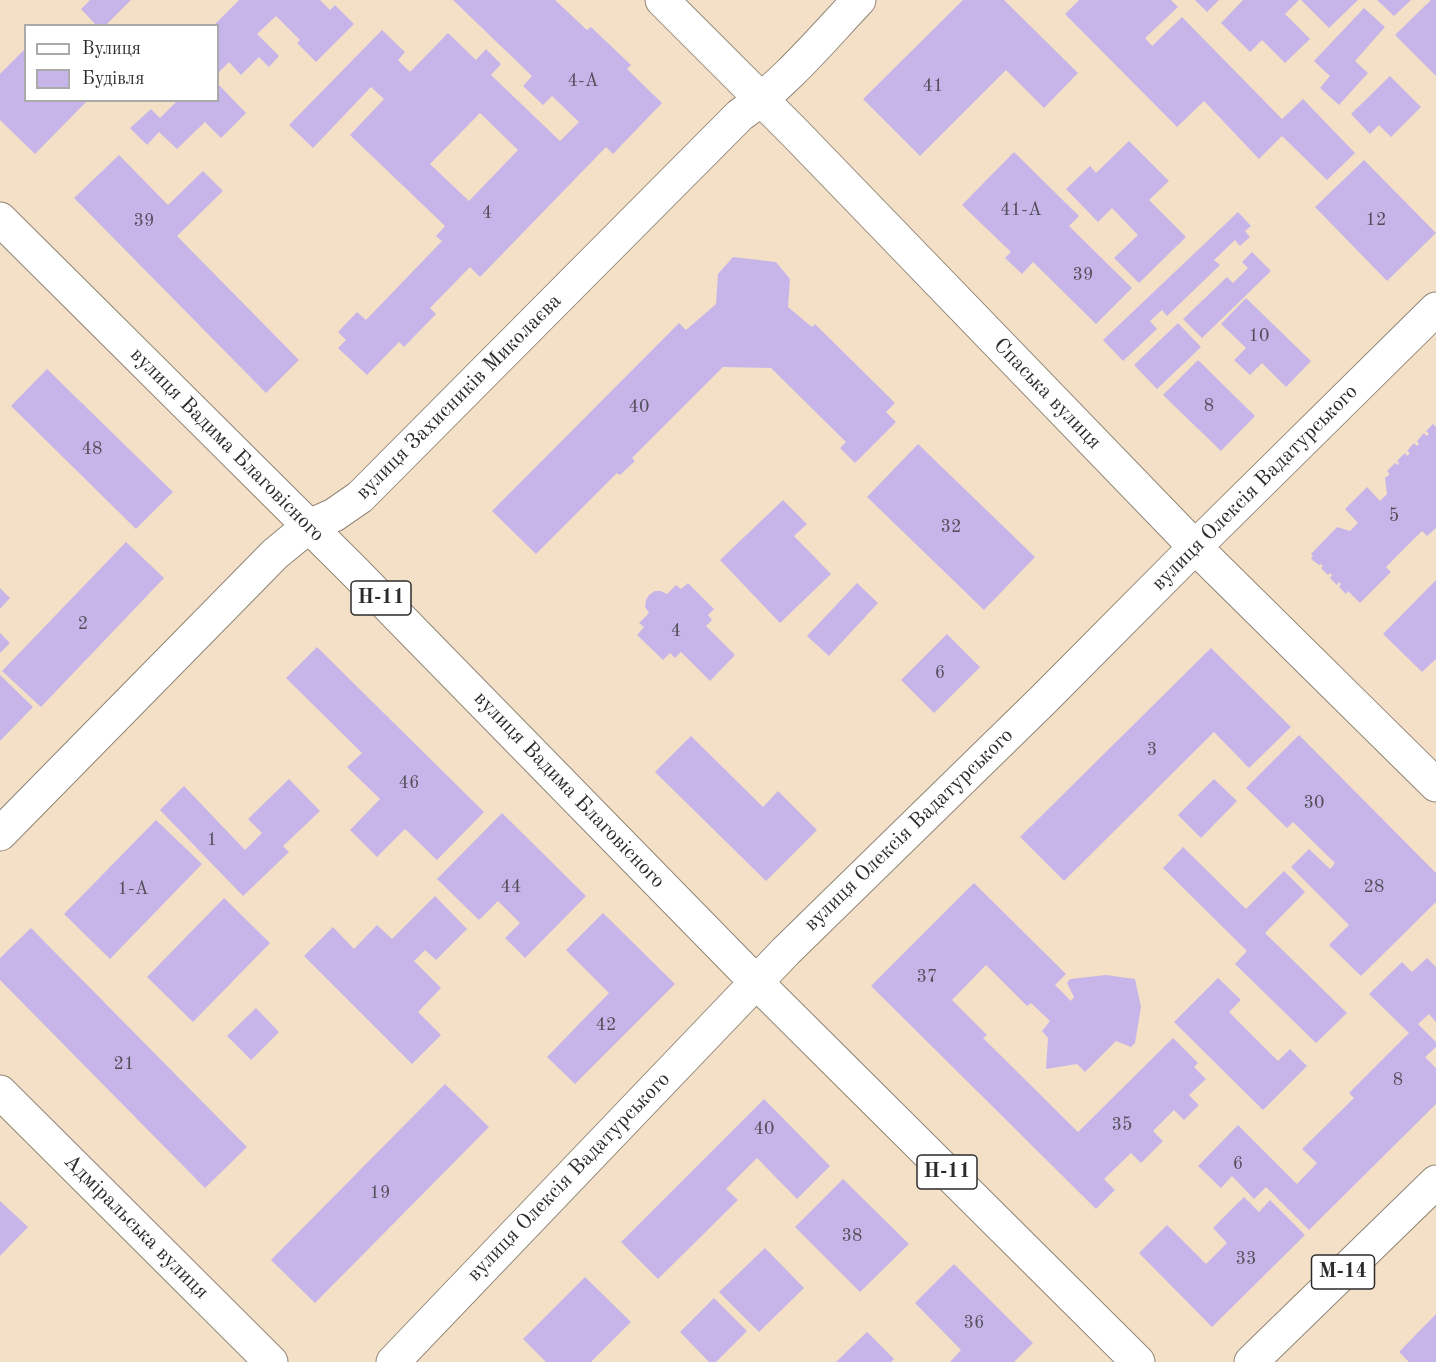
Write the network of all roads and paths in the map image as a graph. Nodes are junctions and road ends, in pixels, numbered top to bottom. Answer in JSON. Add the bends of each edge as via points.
{"nodes":[{"id":1,"x":662,"y":0,"type":"edge"},
{"id":2,"x":859,"y":0,"type":"edge"},
{"id":3,"x":762,"y":100,"type":"junction"},
{"id":4,"x":0,"y":219,"type":"edge"},
{"id":5,"x":1436,"y":309,"type":"edge"},
{"id":6,"x":309,"y":526,"type":"junction"},
{"id":7,"x":1195,"y":547,"type":"junction"},
{"id":8,"x":1436,"y":785,"type":"edge"},
{"id":9,"x":0,"y":834,"type":"edge"},
{"id":10,"x":756,"y":982,"type":"junction"},
{"id":11,"x":0,"y":1092,"type":"edge"},
{"id":12,"x":1436,"y":1182,"type":"edge"},
{"id":13,"x":272,"y":1362,"type":"edge"},
{"id":14,"x":393,"y":1362,"type":"edge"},
{"id":15,"x":1137,"y":1362,"type":"edge"},
{"id":16,"x":1251,"y":1362,"type":"edge"}],
"edges":[{"from":1,"to":3,"type":"main road","name":"Спаська вулиця"},
{"from":2,"to":3,"type":"main road","name":"вулиця Захисників Миколаєва"},
{"from":3,"to":6,"type":"main road","name":"вулиця Захисників Миколаєва","via":[[740,115],[360,497]]},
{"from":3,"to":7,"type":"main road","name":"Спаська вулиця"},
{"from":4,"to":6,"type":"main road","name":"вулиця Вадима Благовісного","number":"Н-11"},
{"from":5,"to":7,"type":"main road","name":"вулиця Олексія Вадатурського"},
{"from":6,"to":9,"type":"main road","name":"вулиця Захисників Миколаєва","via":[[275,554]]},
{"from":6,"to":10,"type":"main road","name":"вулиця Вадима Благовісного","number":"Н-11"},
{"from":7,"to":8,"type":"main road","name":"Спаська вулиця"},
{"from":7,"to":10,"type":"main road","name":"вулиця Олексія Вадатурського"},
{"from":10,"to":14,"type":"main road","name":"вулиця Олексія Вадатурського"},
{"from":10,"to":15,"type":"main road","name":"вулиця Вадима Благовісного","number":"Н-11"},
{"from":11,"to":13,"type":"main road","name":"Адміральська вулиця"},
{"from":12,"to":16,"type":"main road","number":"М-14"}]}
